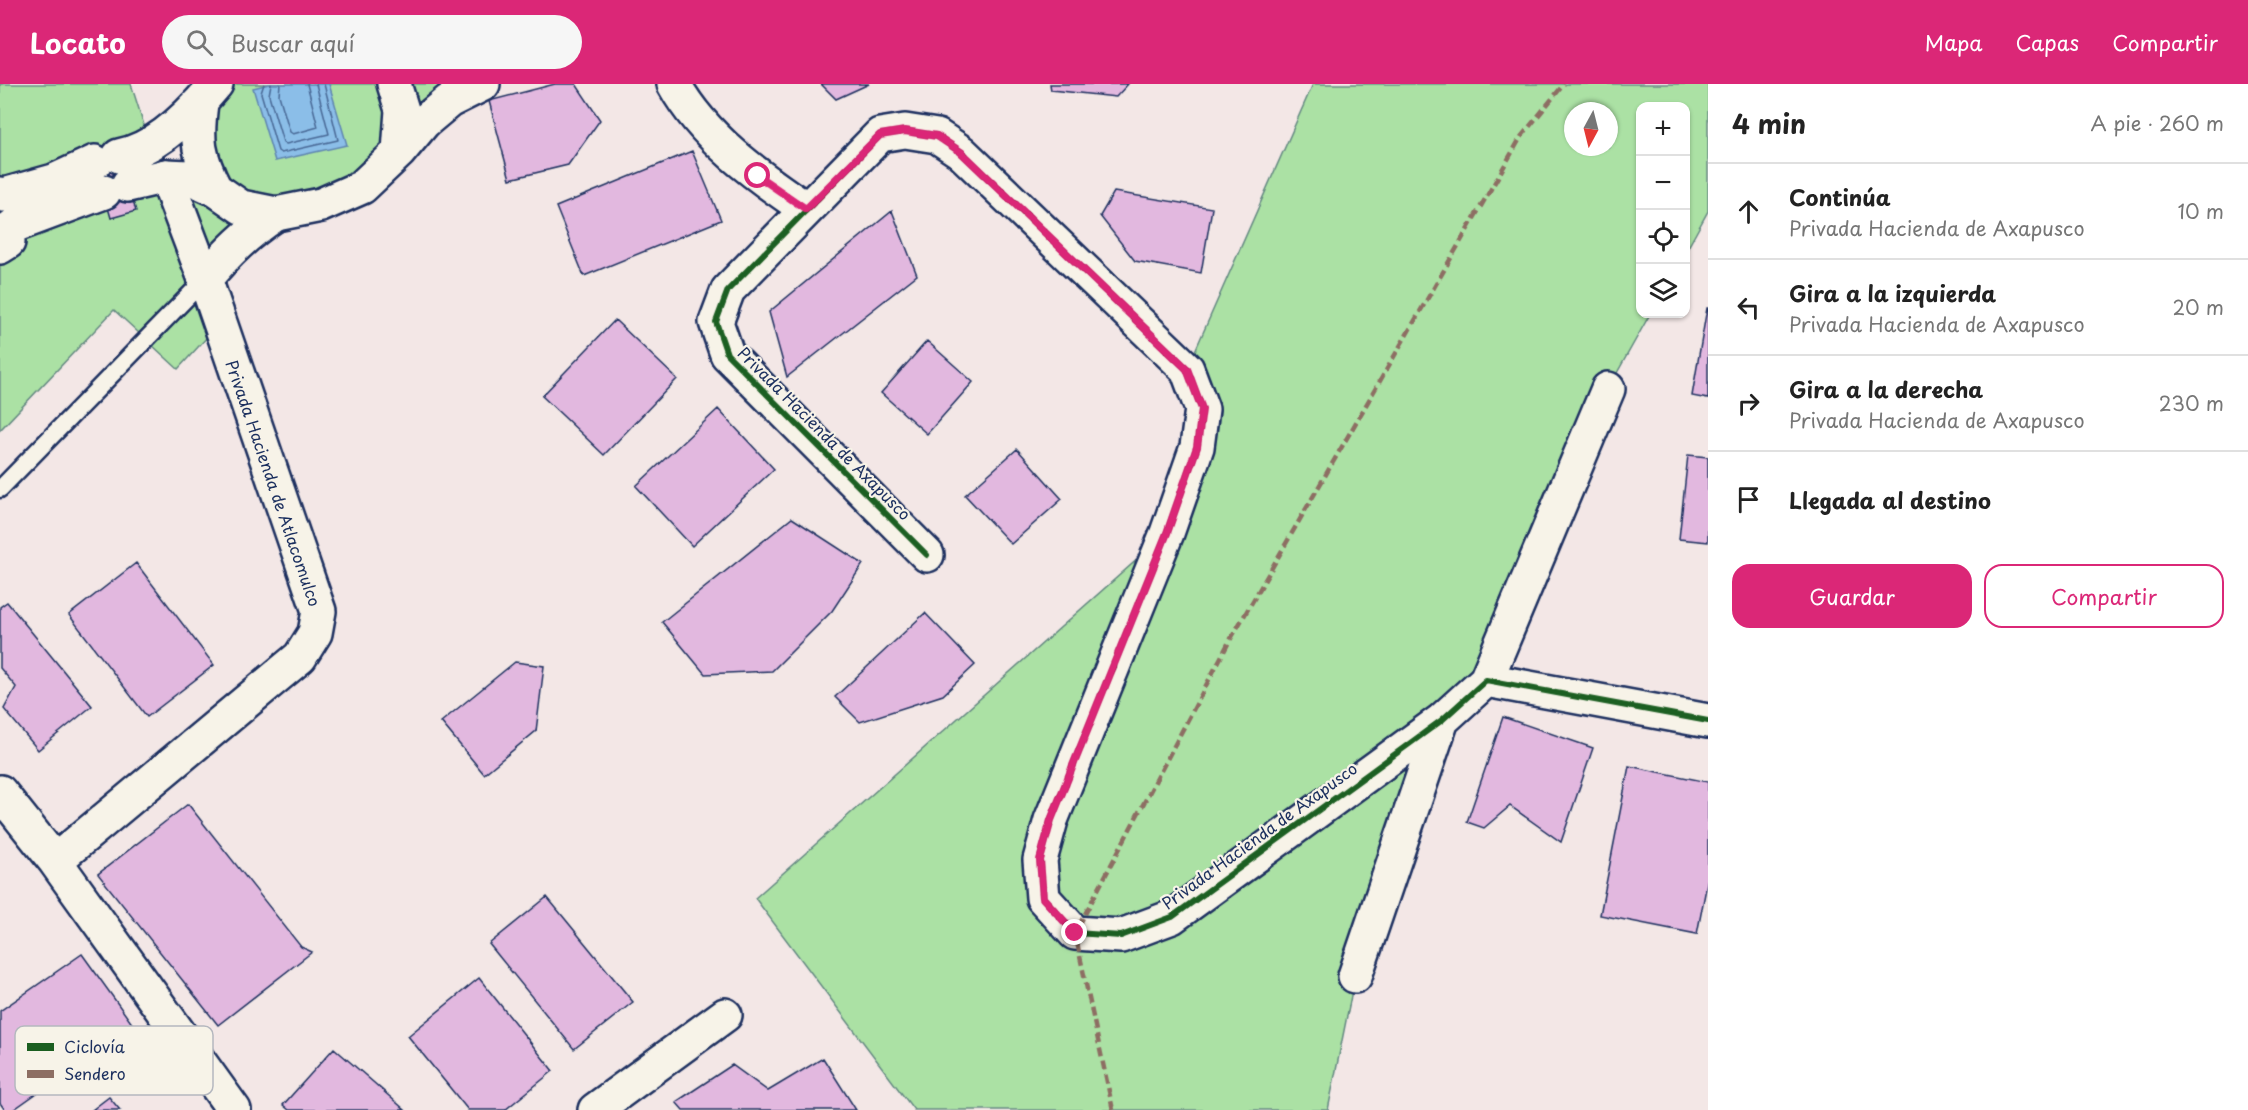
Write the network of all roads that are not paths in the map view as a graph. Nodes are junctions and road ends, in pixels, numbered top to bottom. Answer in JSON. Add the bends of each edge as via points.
{"nodes":[{"id":1,"x":394,"y":84,"type":"edge"},
{"id":2,"x":483,"y":84,"type":"edge"},
{"id":3,"x":674,"y":84,"type":"edge"},
{"id":4,"x":208,"y":93,"type":"edge"},
{"id":5,"x":399,"y":153,"type":"junction"},
{"id":6,"x":123,"y":175,"type":"junction"},
{"id":7,"x":215,"y":189,"type":"junction"},
{"id":8,"x":2,"y":195,"type":"edge"},
{"id":9,"x":58,"y":195,"type":"junction"},
{"id":10,"x":806,"y":209,"type":"junction"},
{"id":11,"x":276,"y":214,"type":"junction"},
{"id":12,"x":5,"y":245,"type":"edge"},
{"id":13,"x":205,"y":279,"type":"junction"},
{"id":14,"x":1608,"y":389,"type":"dead end"},
{"id":15,"x":0,"y":489,"type":"edge"},
{"id":16,"x":927,"y":555,"type":"dead end"},
{"id":17,"x":1486,"y":680,"type":"junction"},
{"id":18,"x":1442,"y":720,"type":"junction"},
{"id":19,"x":1708,"y":722,"type":"edge"},
{"id":20,"x":0,"y":792,"type":"edge"},
{"id":21,"x":55,"y":861,"type":"junction"},
{"id":22,"x":1355,"y":976,"type":"dead end"},
{"id":23,"x":725,"y":1015,"type":"dead end"},
{"id":24,"x":174,"y":1026,"type":"edge"},
{"id":25,"x":213,"y":1081,"type":"edge"},
{"id":26,"x":234,"y":1110,"type":"edge"},
{"id":27,"x":595,"y":1110,"type":"edge"}],
"edges":[{"from":1,"to":5,"type":"street","via":[[402,110]]},
{"from":2,"to":5,"type":"street","via":[[449,101],[424,122]]},
{"from":3,"to":10,"type":"street","via":[[715,137],[758,176]]},
{"from":4,"to":6,"type":"street"},
{"from":4,"to":7,"type":"street","via":[[197,133],[202,162]]},
{"from":5,"to":11,"type":"street","via":[[362,187],[321,205]]},
{"from":6,"to":7,"type":"street","via":[[189,177]]},
{"from":6,"to":9,"type":"street"},
{"from":6,"to":13,"type":"street","name":"Privada Hacienda de Atlacomulco"},
{"from":7,"to":11,"type":"street","via":[[241,207]]},
{"from":8,"to":9,"type":"street"},
{"from":8,"to":12,"type":"street"},
{"from":9,"to":12,"type":"street"},
{"from":10,"to":16,"type":"street","name":"Privada Hacienda de Axapusco","via":[[728,290],[716,322],[727,354]]},
{"from":10,"to":18,"type":"street","name":"Privada Hacienda de Axapusco","via":[[880,135],[905,131],[937,136],[961,152],[1187,369],[1191,379],[1202,409],[1197,447],[1167,533],[1051,820],[1040,860],[1043,898],[1075,933],[1121,936],[1172,917]]},
{"from":11,"to":13,"type":"street","via":[[249,232]]},
{"from":13,"to":15,"type":"lane"},
{"from":13,"to":21,"type":"street","name":"Privada Hacienda de Atlacomulco","via":[[319,611],[315,633],[300,657]]},
{"from":14,"to":17,"type":"street","name":"Privada Hacienda de Axapusco"},
{"from":17,"to":18,"type":"street","name":"Privada Hacienda de Axapusco"},
{"from":17,"to":19,"type":"street"},
{"from":18,"to":22,"type":"street"},
{"from":20,"to":21,"type":"street"},
{"from":21,"to":24,"type":"street"},
{"from":23,"to":27,"type":"street"},
{"from":25,"to":26,"type":"street"}]}
